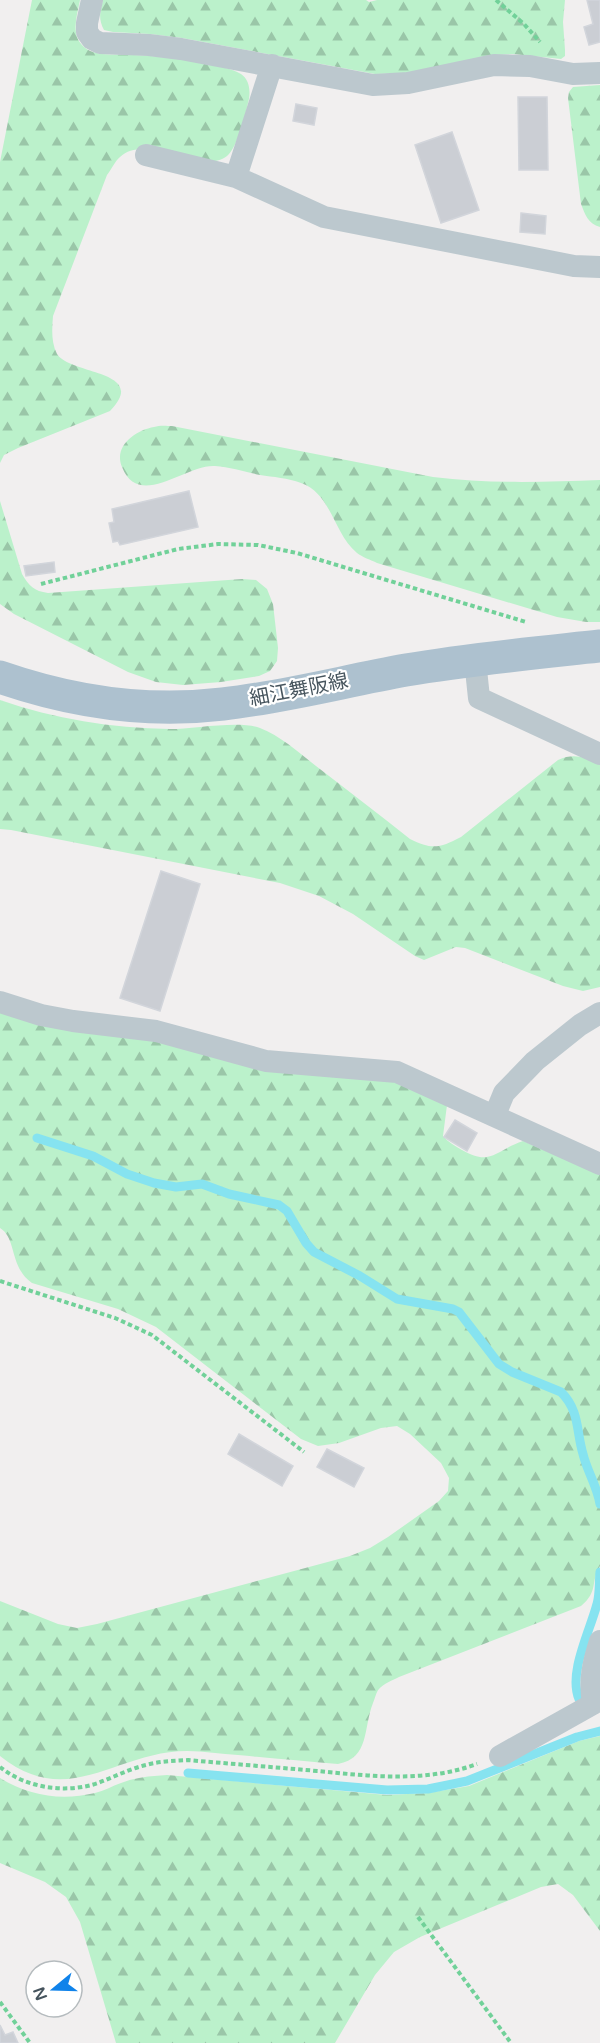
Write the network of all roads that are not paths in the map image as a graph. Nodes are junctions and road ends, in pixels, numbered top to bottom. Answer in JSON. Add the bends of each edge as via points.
{"nodes":[{"id":1,"x":92,"y":0,"type":"edge"},
{"id":2,"x":272,"y":65,"type":"junction"},
{"id":3,"x":600,"y":73,"type":"edge"},
{"id":4,"x":146,"y":155,"type":"dead end"},
{"id":5,"x":236,"y":177,"type":"junction"},
{"id":6,"x":600,"y":267,"type":"edge"},
{"id":7,"x":600,"y":646,"type":"edge"},
{"id":8,"x":474,"y":660,"type":"junction"},
{"id":9,"x":0,"y":677,"type":"edge"},
{"id":10,"x":600,"y":754,"type":"edge"},
{"id":11,"x":0,"y":1002,"type":"edge"},
{"id":12,"x":600,"y":1013,"type":"edge"},
{"id":13,"x":495,"y":1115,"type":"junction"},
{"id":14,"x":600,"y":1164,"type":"edge"},
{"id":15,"x":600,"y":1641,"type":"edge"},
{"id":16,"x":597,"y":1705,"type":"edge"},
{"id":17,"x":500,"y":1756,"type":"road end"}],
"edges":[{"from":1,"to":2,"type":"street","via":[[87,32],[100,43],[165,46]]},
{"from":2,"to":3,"type":"street","via":[[373,85],[408,84],[494,65],[530,66],[573,74]]},
{"from":2,"to":5,"type":"street"},
{"from":4,"to":5,"type":"street"},
{"from":5,"to":6,"type":"street","via":[[324,217],[574,266]]},
{"from":7,"to":8,"type":"main road","name":"細江舞阪線"},
{"from":8,"to":9,"type":"main road","name":"細江舞阪線","via":[[263,698],[184,707],[105,703]]},
{"from":8,"to":10,"type":"street","via":[[479,698]]},
{"from":11,"to":13,"type":"street","via":[[73,1021],[156,1031],[266,1061],[397,1072]]},
{"from":12,"to":13,"type":"street","via":[[535,1061],[504,1094]]},
{"from":13,"to":14,"type":"street"},
{"from":15,"to":16,"type":"street","via":[[590,1679]]},
{"from":16,"to":17,"type":"street"}]}
